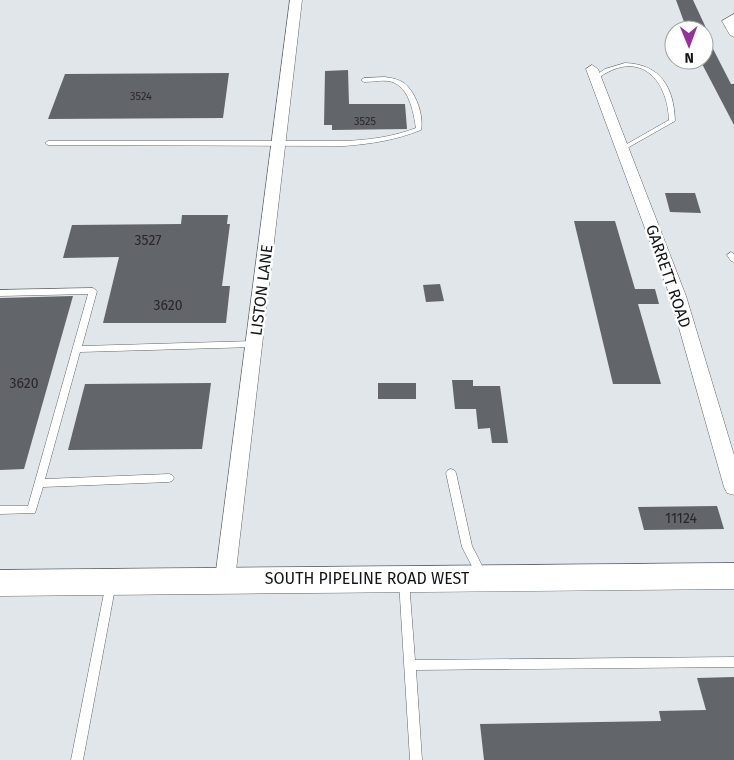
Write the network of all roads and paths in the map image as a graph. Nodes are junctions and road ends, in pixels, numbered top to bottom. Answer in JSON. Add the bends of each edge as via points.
{"nodes":[{"id":1,"x":296,"y":0,"type":"edge"},
{"id":2,"x":734,"y":17,"type":"edge"},
{"id":3,"x":734,"y":33,"type":"edge"},
{"id":4,"x":594,"y":73,"type":"joint"},
{"id":5,"x":364,"y":80,"type":"dead end"},
{"id":6,"x":48,"y":143,"type":"dead end"},
{"id":7,"x":279,"y":143,"type":"junction"},
{"id":8,"x":622,"y":149,"type":"junction"},
{"id":9,"x":0,"y":293,"type":"edge"},
{"id":10,"x":254,"y":344,"type":"junction"},
{"id":11,"x":79,"y":348,"type":"junction"},
{"id":12,"x":451,"y":473,"type":"dead end"},
{"id":13,"x":169,"y":478,"type":"dead end"},
{"id":14,"x":40,"y":482,"type":"junction"},
{"id":15,"x":734,"y":487,"type":"edge"},
{"id":16,"x":0,"y":510,"type":"edge"},
{"id":17,"x":734,"y":576,"type":"edge"},
{"id":18,"x":404,"y":578,"type":"junction"},
{"id":19,"x":484,"y":578,"type":"junction"},
{"id":20,"x":225,"y":579,"type":"junction"},
{"id":21,"x":112,"y":581,"type":"junction"},
{"id":22,"x":0,"y":583,"type":"edge"},
{"id":23,"x":734,"y":662,"type":"edge"},
{"id":24,"x":410,"y":665,"type":"junction"},
{"id":25,"x":77,"y":760,"type":"edge"},
{"id":26,"x":416,"y":760,"type":"edge"}],
"edges":[{"from":1,"to":7,"type":"street","name":"LISTON LANE"},
{"from":2,"to":3,"type":"street","via":[[728,21]]},
{"from":4,"to":8,"type":"street","name":"GARRETT ROAD"},
{"from":4,"to":8,"type":"lane","via":[[625,65],[640,66],[656,74],[668,92],[673,108],[672,121]]},
{"from":5,"to":7,"type":"lane","via":[[389,79],[409,91],[419,129],[378,140]]},
{"from":6,"to":7,"type":"lane"},
{"from":7,"to":10,"type":"street","name":"LISTON LANE"},
{"from":8,"to":15,"type":"street","name":"GARRETT ROAD","via":[[678,296]]},
{"from":9,"to":11,"type":"lane","via":[[93,291]]},
{"from":10,"to":11,"type":"lane"},
{"from":10,"to":20,"type":"street","name":"LISTON LANE"},
{"from":11,"to":14,"type":"lane"},
{"from":12,"to":19,"type":"lane","via":[[467,547]]},
{"from":13,"to":14,"type":"lane"},
{"from":14,"to":16,"type":"lane","via":[[32,510]]},
{"from":17,"to":19,"type":"street","name":"SOUTH PIPELINE ROAD WEST"},
{"from":18,"to":19,"type":"street","name":"SOUTH PIPELINE ROAD WEST"},
{"from":18,"to":20,"type":"street","name":"SOUTH PIPELINE ROAD WEST"},
{"from":18,"to":24,"type":"lane"},
{"from":20,"to":21,"type":"street","name":"SOUTH PIPELINE ROAD WEST"},
{"from":21,"to":22,"type":"street","name":"SOUTH PIPELINE ROAD WEST"},
{"from":21,"to":25,"type":"lane"},
{"from":23,"to":24,"type":"lane"},
{"from":24,"to":26,"type":"lane"}]}
